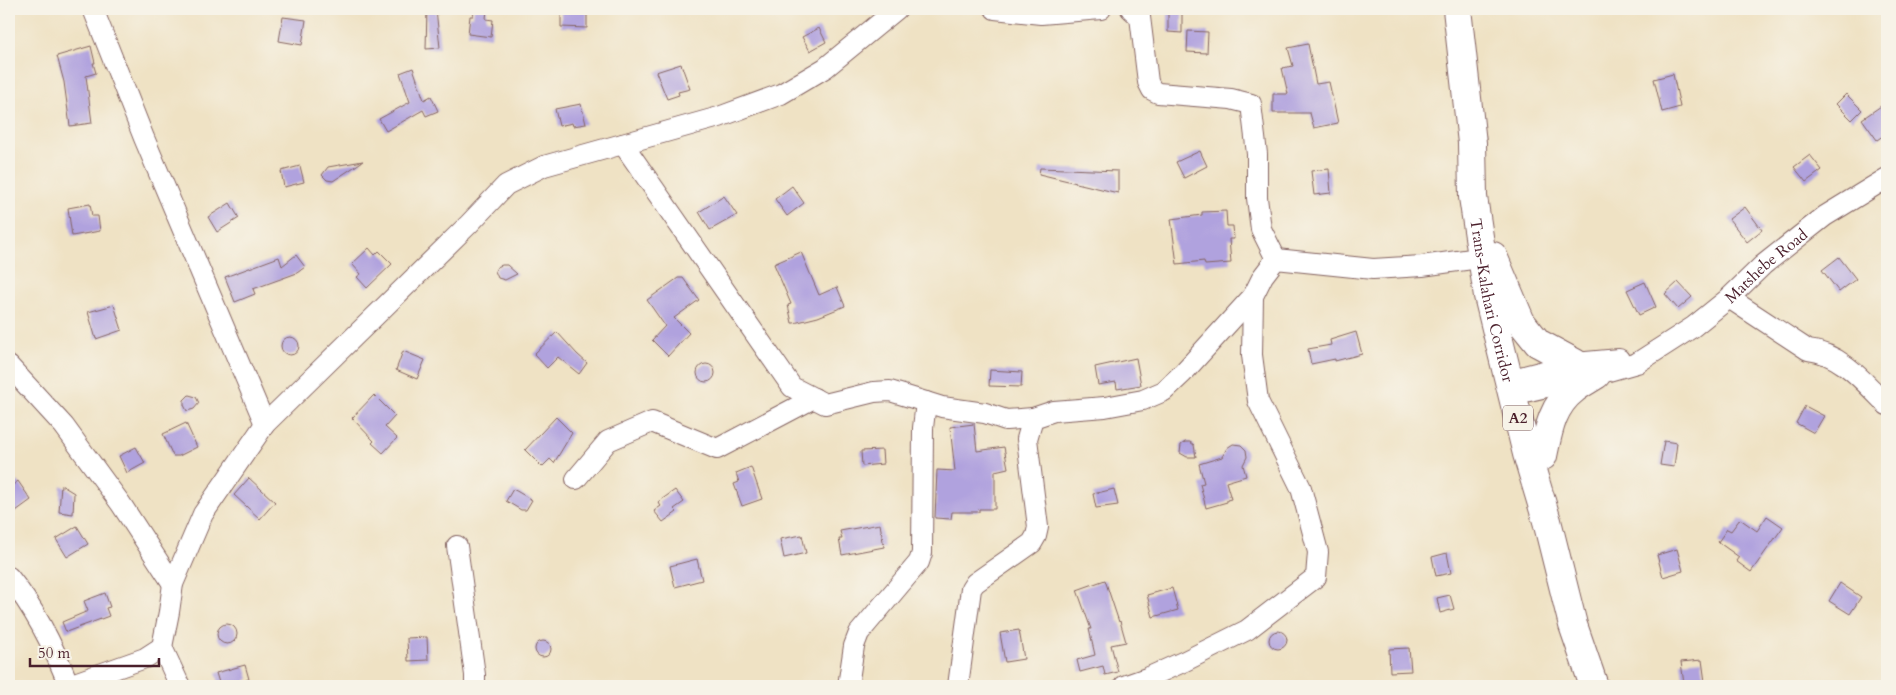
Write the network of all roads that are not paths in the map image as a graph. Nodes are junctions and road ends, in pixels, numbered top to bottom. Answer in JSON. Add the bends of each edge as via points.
{"nodes":[{"id":1,"x":93,"y":9,"type":"edge"},
{"id":2,"x":897,"y":9,"type":"edge"},
{"id":3,"x":995,"y":9,"type":"edge"},
{"id":4,"x":1102,"y":9,"type":"edge"},
{"id":5,"x":1131,"y":9,"type":"edge"},
{"id":6,"x":1457,"y":9,"type":"edge"},
{"id":7,"x":623,"y":144,"type":"junction"},
{"id":8,"x":1887,"y":179,"type":"edge"},
{"id":9,"x":1826,"y":216,"type":"junction"},
{"id":10,"x":1487,"y":257,"type":"junction"},
{"id":11,"x":1276,"y":259,"type":"junction"},
{"id":12,"x":1253,"y":296,"type":"junction"},
{"id":13,"x":1729,"y":298,"type":"junction"},
{"id":14,"x":1648,"y":356,"type":"junction"},
{"id":15,"x":9,"y":366,"type":"edge"},
{"id":16,"x":1586,"y":369,"type":"junction"},
{"id":17,"x":1517,"y":386,"type":"junction"},
{"id":18,"x":814,"y":398,"type":"junction"},
{"id":19,"x":926,"y":402,"type":"junction"},
{"id":20,"x":1887,"y":405,"type":"edge"},
{"id":21,"x":1033,"y":418,"type":"junction"},
{"id":22,"x":265,"y":424,"type":"junction"},
{"id":23,"x":1543,"y":456,"type":"junction"},
{"id":24,"x":576,"y":479,"type":"dead end"},
{"id":25,"x":457,"y":546,"type":"dead end"},
{"id":26,"x":9,"y":577,"type":"edge"},
{"id":27,"x":173,"y":584,"type":"junction"},
{"id":28,"x":162,"y":648,"type":"junction"},
{"id":29,"x":69,"y":686,"type":"edge"},
{"id":30,"x":180,"y":686,"type":"edge"},
{"id":31,"x":475,"y":686,"type":"edge"},
{"id":32,"x":848,"y":686,"type":"edge"},
{"id":33,"x":958,"y":686,"type":"edge"},
{"id":34,"x":1124,"y":686,"type":"edge"},
{"id":35,"x":1596,"y":686,"type":"edge"}],
"edges":[{"from":1,"to":22,"type":"street"},
{"from":2,"to":7,"type":"street","via":[[826,68],[781,94],[719,117]]},
{"from":3,"to":4,"type":"street","via":[[1041,14]]},
{"from":5,"to":11,"type":"street","via":[[1140,17],[1148,82],[1152,90],[1231,98],[1251,104],[1257,198],[1262,229]]},
{"from":6,"to":10,"type":"highway","name":"Trans-Kalahari Corridor","number":"A2","via":[[1472,143],[1483,194]]},
{"from":7,"to":18,"type":"street","via":[[792,387]]},
{"from":7,"to":22,"type":"street","via":[[544,166],[506,185]]},
{"from":8,"to":9,"type":"street"},
{"from":9,"to":13,"type":"street","via":[[1763,265]]},
{"from":9,"to":14,"type":"street","name":"Matshebe Road"},
{"from":10,"to":11,"type":"street","via":[[1373,269]]},
{"from":10,"to":16,"type":"highway","via":[[1520,322],[1538,343]]},
{"from":10,"to":17,"type":"highway","name":"Trans-Kalahari Corridor","number":"A2"},
{"from":11,"to":12,"type":"street"},
{"from":12,"to":21,"type":"street","via":[[1164,391],[1142,400],[1054,411]]},
{"from":12,"to":34,"type":"street","via":[[1252,355],[1258,400],[1301,488],[1318,552],[1316,577],[1247,630],[1162,672]]},
{"from":13,"to":14,"type":"street","via":[[1693,327]]},
{"from":13,"to":20,"type":"street","via":[[1808,350],[1833,358],[1854,372]]},
{"from":14,"to":16,"type":"street"},
{"from":15,"to":27,"type":"street","via":[[64,426],[121,504]]},
{"from":16,"to":17,"type":"street"},
{"from":16,"to":23,"type":"highway","via":[[1573,390],[1561,401],[1550,423]]},
{"from":17,"to":23,"type":"highway","name":"Trans-Kalahari Corridor","number":"A2"},
{"from":17,"to":35,"type":"highway","name":"Trans-Kalahari Corridor","number":"A2","via":[[1527,454],[1573,625]]},
{"from":18,"to":19,"type":"street","via":[[825,404],[890,391]]},
{"from":18,"to":24,"type":"street","via":[[717,449],[652,422],[608,441]]},
{"from":19,"to":21,"type":"street","via":[[1006,420]]},
{"from":19,"to":32,"type":"street","via":[[922,553],[919,562],[859,633]]},
{"from":21,"to":33,"type":"street","via":[[1027,439],[1038,527],[1036,536],[1032,543],[971,589]]},
{"from":22,"to":27,"type":"street","via":[[203,514]]},
{"from":23,"to":35,"type":"highway","name":"Trans-Kalahari Corridor","number":"A2","via":[[1584,619]]},
{"from":25,"to":31,"type":"street"},
{"from":26,"to":29,"type":"street","via":[[49,640]]},
{"from":27,"to":28,"type":"street"},
{"from":28,"to":29,"type":"street"},
{"from":28,"to":30,"type":"street"}]}
